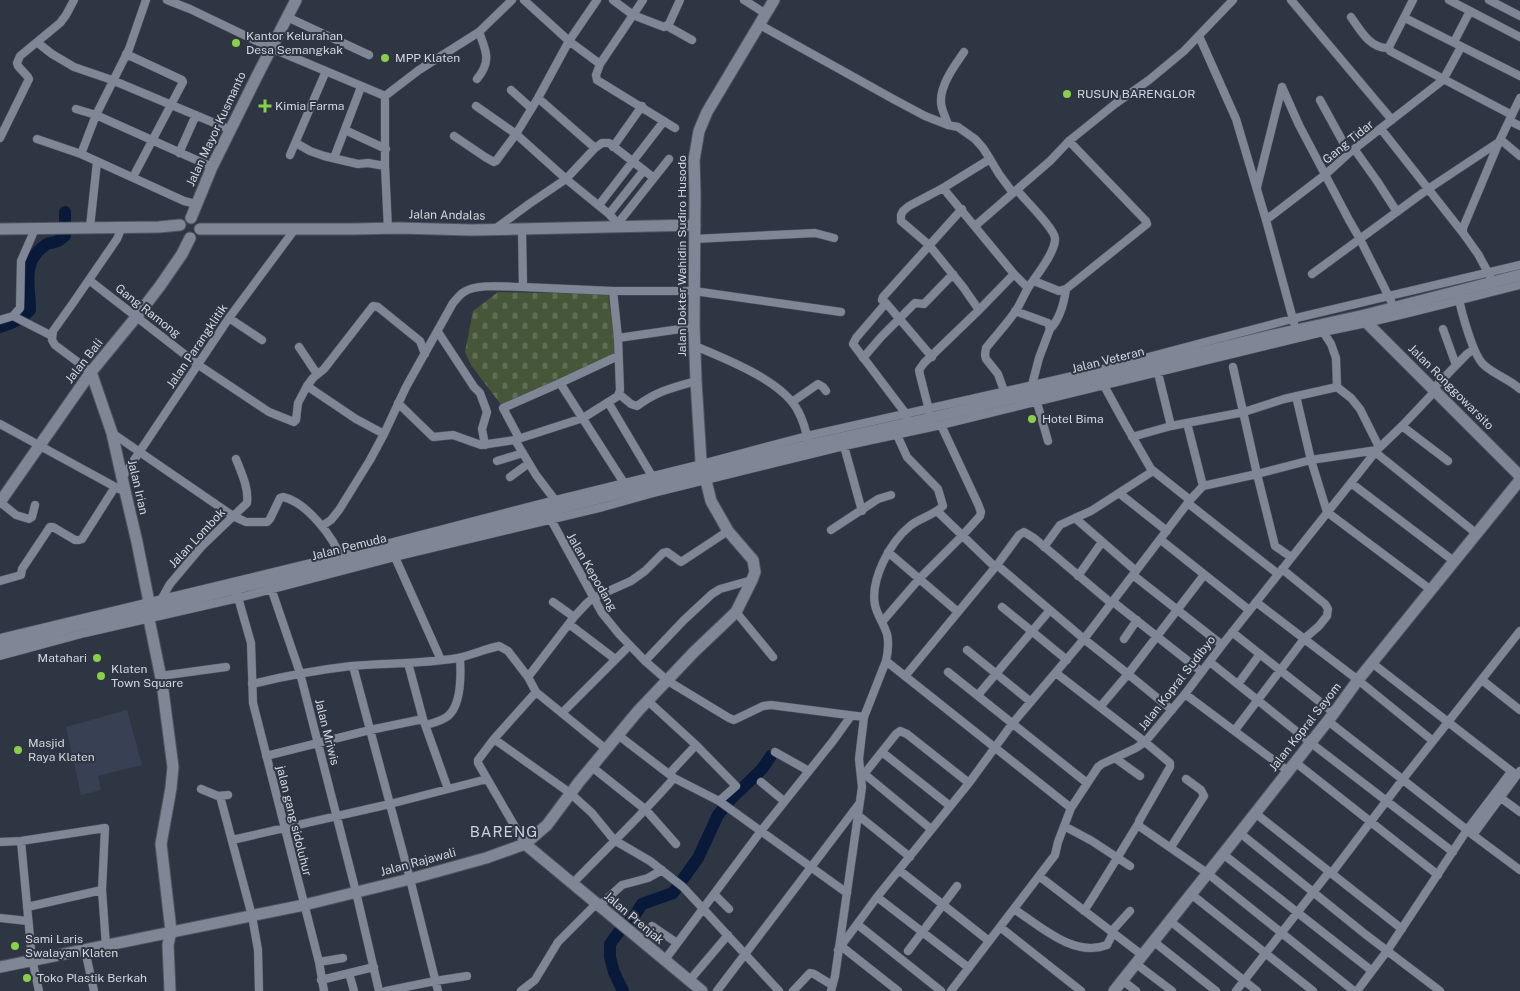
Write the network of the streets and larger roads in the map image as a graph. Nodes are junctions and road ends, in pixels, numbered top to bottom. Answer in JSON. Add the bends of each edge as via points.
{"nodes":[{"id":1,"x":74,"y":0,"type":"edge"},
{"id":2,"x":146,"y":0,"type":"edge"},
{"id":3,"x":167,"y":0,"type":"edge"},
{"id":4,"x":296,"y":0,"type":"edge"},
{"id":5,"x":512,"y":0,"type":"edge"},
{"id":6,"x":524,"y":0,"type":"edge"},
{"id":7,"x":596,"y":0,"type":"edge"},
{"id":8,"x":613,"y":0,"type":"edge"},
{"id":9,"x":643,"y":0,"type":"edge"},
{"id":10,"x":680,"y":0,"type":"edge"},
{"id":11,"x":744,"y":0,"type":"edge"},
{"id":12,"x":774,"y":0,"type":"edge"},
{"id":13,"x":1233,"y":0,"type":"edge"},
{"id":14,"x":1291,"y":0,"type":"edge"},
{"id":15,"x":1413,"y":0,"type":"edge"},
{"id":16,"x":1450,"y":0,"type":"edge"},
{"id":17,"x":1489,"y":0,"type":"edge"},
{"id":18,"x":1470,"y":11,"type":"junction"},
{"id":19,"x":766,"y":14,"type":"junction"},
{"id":20,"x":633,"y":15,"type":"junction"},
{"id":21,"x":1520,"y":16,"type":"edge"},
{"id":22,"x":287,"y":17,"type":"junction"},
{"id":23,"x":1351,"y":17,"type":"dead end"},
{"id":24,"x":1404,"y":18,"type":"junction"},
{"id":25,"x":760,"y":25,"type":"junction"},
{"id":26,"x":667,"y":26,"type":"junction"},
{"id":27,"x":474,"y":35,"type":"junction"},
{"id":28,"x":1199,"y":36,"type":"junction"},
{"id":29,"x":1520,"y":37,"type":"edge"},
{"id":30,"x":692,"y":40,"type":"dead end"},
{"id":31,"x":568,"y":41,"type":"junction"},
{"id":32,"x":38,"y":43,"type":"junction"},
{"id":33,"x":1458,"y":44,"type":"junction"},
{"id":34,"x":271,"y":48,"type":"junction"},
{"id":35,"x":1389,"y":48,"type":"junction"},
{"id":36,"x":964,"y":52,"type":"dead end"},
{"id":37,"x":126,"y":54,"type":"junction"},
{"id":38,"x":368,"y":55,"type":"dead end"},
{"id":39,"x":600,"y":64,"type":"junction"},
{"id":40,"x":326,"y":71,"type":"junction"},
{"id":41,"x":1520,"y":76,"type":"edge"},
{"id":42,"x":477,"y":79,"type":"dead end"},
{"id":43,"x":112,"y":80,"type":"junction"},
{"id":44,"x":1443,"y":80,"type":"junction"},
{"id":45,"x":360,"y":87,"type":"junction"},
{"id":46,"x":511,"y":90,"type":"dead end"},
{"id":47,"x":385,"y":96,"type":"junction"},
{"id":48,"x":538,"y":98,"type":"junction"},
{"id":49,"x":1520,"y":98,"type":"edge"},
{"id":50,"x":1320,"y":100,"type":"dead end"},
{"id":51,"x":171,"y":104,"type":"junction"},
{"id":52,"x":476,"y":106,"type":"dead end"},
{"id":53,"x":642,"y":106,"type":"junction"},
{"id":54,"x":531,"y":108,"type":"junction"},
{"id":55,"x":76,"y":109,"type":"dead end"},
{"id":56,"x":96,"y":115,"type":"junction"},
{"id":57,"x":196,"y":115,"type":"junction"},
{"id":58,"x":1511,"y":118,"type":"junction"},
{"id":59,"x":1392,"y":120,"type":"junction"},
{"id":60,"x":664,"y":121,"type":"junction"},
{"id":61,"x":948,"y":124,"type":"junction"},
{"id":62,"x":1520,"y":126,"type":"edge"},
{"id":63,"x":675,"y":128,"type":"dead end"},
{"id":64,"x":1381,"y":129,"type":"junction"},
{"id":65,"x":231,"y":130,"type":"junction"},
{"id":66,"x":345,"y":130,"type":"junction"},
{"id":67,"x":516,"y":134,"type":"junction"},
{"id":68,"x":454,"y":136,"type":"dead end"},
{"id":69,"x":0,"y":138,"type":"edge"},
{"id":70,"x":38,"y":139,"type":"dead end"},
{"id":71,"x":151,"y":141,"type":"junction"},
{"id":72,"x":1069,"y":141,"type":"junction"},
{"id":73,"x":1500,"y":141,"type":"junction"},
{"id":74,"x":296,"y":143,"type":"junction"},
{"id":75,"x":613,"y":146,"type":"junction"},
{"id":76,"x":595,"y":148,"type":"junction"},
{"id":77,"x":386,"y":149,"type":"junction"},
{"id":78,"x":1352,"y":152,"type":"junction"},
{"id":79,"x":179,"y":153,"type":"junction"},
{"id":80,"x":81,"y":154,"type":"junction"},
{"id":81,"x":290,"y":155,"type":"dead end"},
{"id":82,"x":1520,"y":156,"type":"edge"},
{"id":83,"x":334,"y":158,"type":"junction"},
{"id":84,"x":669,"y":159,"type":"dead end"},
{"id":85,"x":633,"y":160,"type":"junction"},
{"id":86,"x":990,"y":160,"type":"junction"},
{"id":87,"x":97,"y":162,"type":"junction"},
{"id":88,"x":385,"y":166,"type":"junction"},
{"id":89,"x":212,"y":167,"type":"junction"},
{"id":90,"x":644,"y":170,"type":"junction"},
{"id":91,"x":1326,"y":174,"type":"junction"},
{"id":92,"x":133,"y":178,"type":"junction"},
{"id":93,"x":654,"y":178,"type":"junction"},
{"id":94,"x":566,"y":179,"type":"junction"},
{"id":95,"x":943,"y":188,"type":"junction"},
{"id":96,"x":1256,"y":188,"type":"junction"},
{"id":97,"x":1428,"y":190,"type":"junction"},
{"id":98,"x":1015,"y":191,"type":"junction"},
{"id":99,"x":196,"y":204,"type":"junction"},
{"id":100,"x":599,"y":205,"type":"junction"},
{"id":101,"x":962,"y":209,"type":"junction"},
{"id":102,"x":1397,"y":212,"type":"junction"},
{"id":103,"x":609,"y":214,"type":"junction"},
{"id":104,"x":191,"y":218,"type":"junction"},
{"id":105,"x":1266,"y":220,"type":"junction"},
{"id":106,"x":619,"y":224,"type":"junction"},
{"id":107,"x":180,"y":225,"type":"junction"},
{"id":108,"x":694,"y":225,"type":"junction"},
{"id":109,"x":975,"y":226,"type":"junction"},
{"id":110,"x":90,"y":227,"type":"junction"},
{"id":111,"x":122,"y":227,"type":"junction"},
{"id":112,"x":0,"y":229,"type":"edge"},
{"id":113,"x":36,"y":229,"type":"junction"},
{"id":114,"x":200,"y":229,"type":"junction"},
{"id":115,"x":295,"y":229,"type":"junction"},
{"id":116,"x":388,"y":229,"type":"junction"},
{"id":117,"x":495,"y":229,"type":"junction"},
{"id":118,"x":522,"y":229,"type":"junction"},
{"id":119,"x":1463,"y":233,"type":"junction"},
{"id":120,"x":190,"y":238,"type":"junction"},
{"id":121,"x":834,"y":238,"type":"dead end"},
{"id":122,"x":694,"y":239,"type":"junction"},
{"id":123,"x":1360,"y":239,"type":"junction"},
{"id":124,"x":929,"y":244,"type":"junction"},
{"id":125,"x":1520,"y":265,"type":"edge"},
{"id":126,"x":953,"y":274,"type":"junction"},
{"id":127,"x":1014,"y":274,"type":"junction"},
{"id":128,"x":1312,"y":274,"type":"dead end"},
{"id":129,"x":1520,"y":275,"type":"edge"},
{"id":130,"x":1491,"y":278,"type":"junction"},
{"id":131,"x":89,"y":280,"type":"junction"},
{"id":132,"x":1034,"y":280,"type":"junction"},
{"id":133,"x":1520,"y":285,"type":"edge"},
{"id":134,"x":523,"y":287,"type":"junction"},
{"id":135,"x":1028,"y":288,"type":"junction"},
{"id":136,"x":1066,"y":290,"type":"junction"},
{"id":137,"x":613,"y":291,"type":"junction"},
{"id":138,"x":694,"y":291,"type":"junction"},
{"id":139,"x":1458,"y":295,"type":"junction"},
{"id":140,"x":1391,"y":302,"type":"junction"},
{"id":141,"x":886,"y":303,"type":"junction"},
{"id":142,"x":979,"y":310,"type":"junction"},
{"id":143,"x":1015,"y":310,"type":"junction"},
{"id":144,"x":841,"y":312,"type":"dead end"},
{"id":145,"x":14,"y":316,"type":"junction"},
{"id":146,"x":137,"y":316,"type":"junction"},
{"id":147,"x":229,"y":318,"type":"junction"},
{"id":148,"x":899,"y":318,"type":"junction"},
{"id":149,"x":0,"y":320,"type":"edge"},
{"id":150,"x":1367,"y":320,"type":"junction"},
{"id":151,"x":1294,"y":324,"type":"junction"},
{"id":152,"x":694,"y":327,"type":"junction"},
{"id":153,"x":1322,"y":328,"type":"junction"},
{"id":154,"x":1050,"y":329,"type":"junction"},
{"id":155,"x":1443,"y":329,"type":"dead end"},
{"id":156,"x":438,"y":332,"type":"junction"},
{"id":157,"x":52,"y":336,"type":"junction"},
{"id":158,"x":618,"y":338,"type":"junction"},
{"id":159,"x":262,"y":340,"type":"dead end"},
{"id":160,"x":420,"y":341,"type":"junction"},
{"id":161,"x":432,"y":341,"type":"junction"},
{"id":162,"x":695,"y":346,"type":"junction"},
{"id":163,"x":299,"y":347,"type":"dead end"},
{"id":164,"x":1474,"y":349,"type":"junction"},
{"id":165,"x":425,"y":354,"type":"junction"},
{"id":166,"x":1229,"y":354,"type":"junction"},
{"id":167,"x":618,"y":356,"type":"junction"},
{"id":168,"x":932,"y":357,"type":"junction"},
{"id":169,"x":862,"y":358,"type":"junction"},
{"id":170,"x":197,"y":364,"type":"junction"},
{"id":171,"x":1456,"y":365,"type":"junction"},
{"id":172,"x":91,"y":372,"type":"junction"},
{"id":173,"x":1158,"y":373,"type":"junction"},
{"id":174,"x":318,"y":374,"type":"junction"},
{"id":175,"x":1101,"y":378,"type":"junction"},
{"id":176,"x":696,"y":381,"type":"junction"},
{"id":177,"x":560,"y":382,"type":"junction"},
{"id":178,"x":307,"y":386,"type":"junction"},
{"id":179,"x":1337,"y":387,"type":"junction"},
{"id":180,"x":1434,"y":390,"type":"junction"},
{"id":181,"x":1520,"y":390,"type":"edge"},
{"id":182,"x":826,"y":391,"type":"dead end"},
{"id":183,"x":1004,"y":391,"type":"junction"},
{"id":184,"x":1034,"y":393,"type":"junction"},
{"id":185,"x":618,"y":394,"type":"junction"},
{"id":186,"x":1296,"y":396,"type":"junction"},
{"id":187,"x":608,"y":402,"type":"junction"},
{"id":188,"x":792,"y":402,"type":"junction"},
{"id":189,"x":398,"y":403,"type":"junction"},
{"id":190,"x":1244,"y":412,"type":"junction"},
{"id":191,"x":933,"y":417,"type":"junction"},
{"id":192,"x":583,"y":418,"type":"junction"},
{"id":193,"x":907,"y":419,"type":"junction"},
{"id":194,"x":1188,"y":423,"type":"junction"},
{"id":195,"x":0,"y":424,"type":"edge"},
{"id":196,"x":1171,"y":426,"type":"junction"},
{"id":197,"x":1402,"y":426,"type":"junction"},
{"id":198,"x":864,"y":431,"type":"junction"},
{"id":199,"x":112,"y":433,"type":"junction"},
{"id":200,"x":384,"y":434,"type":"junction"},
{"id":201,"x":897,"y":435,"type":"junction"},
{"id":202,"x":1132,"y":437,"type":"junction"},
{"id":203,"x":517,"y":439,"type":"junction"},
{"id":204,"x":808,"y":440,"type":"junction"},
{"id":205,"x":1048,"y":441,"type":"dead end"},
{"id":206,"x":40,"y":444,"type":"junction"},
{"id":207,"x":486,"y":445,"type":"junction"},
{"id":208,"x":844,"y":446,"type":"junction"},
{"id":209,"x":1377,"y":450,"type":"junction"},
{"id":210,"x":139,"y":452,"type":"junction"},
{"id":211,"x":523,"y":453,"type":"junction"},
{"id":212,"x":236,"y":458,"type":"dead end"},
{"id":213,"x":1311,"y":460,"type":"junction"},
{"id":214,"x":497,"y":461,"type":"dead end"},
{"id":215,"x":1448,"y":461,"type":"dead end"},
{"id":216,"x":529,"y":463,"type":"junction"},
{"id":217,"x":1153,"y":471,"type":"junction"},
{"id":218,"x":704,"y":473,"type":"junction"},
{"id":219,"x":1257,"y":474,"type":"junction"},
{"id":220,"x":652,"y":476,"type":"junction"},
{"id":221,"x":1520,"y":476,"type":"edge"},
{"id":222,"x":510,"y":477,"type":"dead end"},
{"id":223,"x":1520,"y":480,"type":"edge"},
{"id":224,"x":624,"y":483,"type":"junction"},
{"id":225,"x":1351,"y":483,"type":"junction"},
{"id":226,"x":121,"y":486,"type":"junction"},
{"id":227,"x":1203,"y":486,"type":"junction"},
{"id":228,"x":1119,"y":493,"type":"junction"},
{"id":229,"x":891,"y":495,"type":"dead end"},
{"id":230,"x":555,"y":500,"type":"junction"},
{"id":231,"x":0,"y":502,"type":"edge"},
{"id":232,"x":1190,"y":502,"type":"junction"},
{"id":233,"x":35,"y":505,"type":"dead end"},
{"id":234,"x":862,"y":510,"type":"junction"},
{"id":235,"x":937,"y":511,"type":"junction"},
{"id":236,"x":1327,"y":512,"type":"junction"},
{"id":237,"x":229,"y":514,"type":"junction"},
{"id":238,"x":548,"y":515,"type":"junction"},
{"id":239,"x":1075,"y":518,"type":"junction"},
{"id":240,"x":322,"y":526,"type":"junction"},
{"id":241,"x":728,"y":530,"type":"junction"},
{"id":242,"x":831,"y":530,"type":"dead end"},
{"id":243,"x":1167,"y":532,"type":"junction"},
{"id":244,"x":1477,"y":534,"type":"junction"},
{"id":245,"x":962,"y":536,"type":"junction"},
{"id":246,"x":1160,"y":540,"type":"junction"},
{"id":247,"x":1102,"y":542,"type":"junction"},
{"id":248,"x":1044,"y":547,"type":"junction"},
{"id":249,"x":888,"y":552,"type":"junction"},
{"id":250,"x":394,"y":554,"type":"junction"},
{"id":251,"x":1290,"y":558,"type":"junction"},
{"id":252,"x":341,"y":559,"type":"junction"},
{"id":253,"x":1455,"y":562,"type":"junction"},
{"id":254,"x":996,"y":566,"type":"junction"},
{"id":255,"x":1280,"y":571,"type":"junction"},
{"id":256,"x":1134,"y":573,"type":"junction"},
{"id":257,"x":1204,"y":575,"type":"junction"},
{"id":258,"x":1078,"y":576,"type":"junction"},
{"id":259,"x":920,"y":579,"type":"junction"},
{"id":260,"x":752,"y":580,"type":"junction"},
{"id":261,"x":0,"y":581,"type":"edge"},
{"id":262,"x":270,"y":585,"type":"junction"},
{"id":263,"x":1431,"y":590,"type":"junction"},
{"id":264,"x":237,"y":594,"type":"junction"},
{"id":265,"x":211,"y":595,"type":"junction"},
{"id":266,"x":162,"y":598,"type":"junction"},
{"id":267,"x":593,"y":598,"type":"junction"},
{"id":268,"x":554,"y":602,"type":"dead end"},
{"id":269,"x":1112,"y":602,"type":"junction"},
{"id":270,"x":1256,"y":602,"type":"junction"},
{"id":271,"x":1002,"y":607,"type":"dead end"},
{"id":272,"x":149,"y":610,"type":"junction"},
{"id":273,"x":1050,"y":610,"type":"junction"},
{"id":274,"x":1178,"y":610,"type":"junction"},
{"id":275,"x":1249,"y":610,"type":"junction"},
{"id":276,"x":736,"y":612,"type":"junction"},
{"id":277,"x":958,"y":612,"type":"junction"},
{"id":278,"x":1137,"y":620,"type":"junction"},
{"id":279,"x":572,"y":621,"type":"junction"},
{"id":280,"x":882,"y":622,"type":"junction"},
{"id":281,"x":1520,"y":631,"type":"edge"},
{"id":282,"x":1032,"y":632,"type":"junction"},
{"id":283,"x":1232,"y":632,"type":"junction"},
{"id":284,"x":1158,"y":637,"type":"junction"},
{"id":285,"x":1124,"y":638,"type":"dead end"},
{"id":286,"x":1084,"y":639,"type":"junction"},
{"id":287,"x":1304,"y":639,"type":"junction"},
{"id":288,"x":1,"y":643,"type":"edge"},
{"id":289,"x":1222,"y":645,"type":"junction"},
{"id":290,"x":629,"y":646,"type":"junction"},
{"id":291,"x":966,"y":650,"type":"dead end"},
{"id":292,"x":1260,"y":654,"type":"junction"},
{"id":293,"x":773,"y":657,"type":"dead end"},
{"id":294,"x":460,"y":658,"type":"junction"},
{"id":295,"x":615,"y":659,"type":"junction"},
{"id":296,"x":442,"y":660,"type":"junction"},
{"id":297,"x":886,"y":660,"type":"junction"},
{"id":298,"x":1067,"y":660,"type":"junction"},
{"id":299,"x":645,"y":661,"type":"junction"},
{"id":300,"x":1210,"y":662,"type":"junction"},
{"id":301,"x":1372,"y":663,"type":"junction"},
{"id":302,"x":408,"y":664,"type":"junction"},
{"id":303,"x":353,"y":666,"type":"junction"},
{"id":304,"x":226,"y":667,"type":"dead end"},
{"id":305,"x":1280,"y":670,"type":"junction"},
{"id":306,"x":948,"y":672,"type":"dead end"},
{"id":307,"x":1202,"y":672,"type":"junction"},
{"id":308,"x":300,"y":673,"type":"junction"},
{"id":309,"x":1056,"y":673,"type":"junction"},
{"id":310,"x":996,"y":674,"type":"junction"},
{"id":311,"x":1128,"y":674,"type":"junction"},
{"id":312,"x":906,"y":675,"type":"junction"},
{"id":313,"x":160,"y":676,"type":"junction"},
{"id":314,"x":528,"y":677,"type":"junction"},
{"id":315,"x":668,"y":680,"type":"junction"},
{"id":316,"x":1358,"y":680,"type":"junction"},
{"id":317,"x":1482,"y":680,"type":"junction"},
{"id":318,"x":252,"y":684,"type":"junction"},
{"id":319,"x":1238,"y":684,"type":"junction"},
{"id":320,"x":536,"y":692,"type":"junction"},
{"id":321,"x":1185,"y":694,"type":"junction"},
{"id":322,"x":978,"y":696,"type":"junction"},
{"id":323,"x":1258,"y":699,"type":"junction"},
{"id":324,"x":648,"y":701,"type":"junction"},
{"id":325,"x":1031,"y":702,"type":"junction"},
{"id":326,"x":1100,"y":707,"type":"junction"},
{"id":327,"x":1172,"y":710,"type":"junction"},
{"id":328,"x":1520,"y":710,"type":"edge"},
{"id":329,"x":562,"y":713,"type":"junction"},
{"id":330,"x":851,"y":716,"type":"junction"},
{"id":331,"x":864,"y":717,"type":"junction"},
{"id":332,"x":1331,"y":717,"type":"junction"},
{"id":333,"x":425,"y":722,"type":"junction"},
{"id":334,"x":1448,"y":722,"type":"junction"},
{"id":335,"x":1012,"y":724,"type":"junction"},
{"id":336,"x":370,"y":730,"type":"junction"},
{"id":337,"x":1234,"y":730,"type":"junction"},
{"id":338,"x":618,"y":735,"type":"junction"},
{"id":339,"x":494,"y":739,"type":"junction"},
{"id":340,"x":1433,"y":741,"type":"junction"},
{"id":341,"x":1145,"y":742,"type":"junction"},
{"id":342,"x":1311,"y":742,"type":"junction"},
{"id":343,"x":318,"y":743,"type":"junction"},
{"id":344,"x":696,"y":745,"type":"junction"},
{"id":345,"x":996,"y":747,"type":"junction"},
{"id":346,"x":606,"y":749,"type":"junction"},
{"id":347,"x":775,"y":752,"type":"dead end"},
{"id":348,"x":882,"y":752,"type":"junction"},
{"id":349,"x":266,"y":756,"type":"junction"},
{"id":350,"x":1115,"y":758,"type":"junction"},
{"id":351,"x":592,"y":767,"type":"junction"},
{"id":352,"x":1292,"y":767,"type":"junction"},
{"id":353,"x":809,"y":771,"type":"junction"},
{"id":354,"x":863,"y":772,"type":"junction"},
{"id":355,"x":1517,"y":775,"type":"edge"},
{"id":356,"x":671,"y":776,"type":"junction"},
{"id":357,"x":1140,"y":776,"type":"dead end"},
{"id":358,"x":487,"y":779,"type":"junction"},
{"id":359,"x":1186,"y":779,"type":"dead end"},
{"id":360,"x":1403,"y":780,"type":"junction"},
{"id":361,"x":761,"y":782,"type":"dead end"},
{"id":362,"x":969,"y":783,"type":"junction"},
{"id":363,"x":1086,"y":783,"type":"junction"},
{"id":364,"x":201,"y":789,"type":"dead end"},
{"id":365,"x":448,"y":789,"type":"junction"},
{"id":366,"x":570,"y":793,"type":"junction"},
{"id":367,"x":1500,"y":798,"type":"junction"},
{"id":368,"x":1387,"y":800,"type":"junction"},
{"id":369,"x":784,"y":801,"type":"junction"},
{"id":370,"x":723,"y":803,"type":"junction"},
{"id":371,"x":390,"y":804,"type":"junction"},
{"id":372,"x":860,"y":804,"type":"junction"},
{"id":373,"x":950,"y":806,"type":"junction"},
{"id":374,"x":1071,"y":808,"type":"junction"},
{"id":375,"x":646,"y":810,"type":"junction"},
{"id":376,"x":1520,"y":812,"type":"edge"},
{"id":377,"x":1256,"y":813,"type":"junction"},
{"id":378,"x":336,"y":816,"type":"junction"},
{"id":379,"x":858,"y":816,"type":"junction"},
{"id":380,"x":1371,"y":822,"type":"junction"},
{"id":381,"x":1138,"y":824,"type":"junction"},
{"id":382,"x":1064,"y":826,"type":"junction"},
{"id":383,"x":284,"y":827,"type":"junction"},
{"id":384,"x":931,"y":829,"type":"junction"},
{"id":385,"x":761,"y":830,"type":"junction"},
{"id":386,"x":1470,"y":832,"type":"junction"},
{"id":387,"x":1240,"y":833,"type":"junction"},
{"id":388,"x":232,"y":840,"type":"junction"},
{"id":389,"x":614,"y":840,"type":"junction"},
{"id":390,"x":21,"y":841,"type":"junction"},
{"id":391,"x":0,"y":842,"type":"edge"},
{"id":392,"x":528,"y":842,"type":"junction"},
{"id":393,"x":676,"y":844,"type":"dead end"},
{"id":394,"x":1171,"y":847,"type":"junction"},
{"id":395,"x":1453,"y":852,"type":"junction"},
{"id":396,"x":1223,"y":854,"type":"junction"},
{"id":397,"x":910,"y":857,"type":"junction"},
{"id":398,"x":1117,"y":857,"type":"junction"},
{"id":399,"x":1130,"y":866,"type":"dead end"},
{"id":400,"x":811,"y":868,"type":"junction"},
{"id":401,"x":662,"y":870,"type":"junction"},
{"id":402,"x":899,"y":870,"type":"junction"},
{"id":403,"x":1520,"y":870,"type":"edge"},
{"id":404,"x":1207,"y":873,"type":"junction"},
{"id":405,"x":1330,"y":873,"type":"junction"},
{"id":406,"x":1438,"y":875,"type":"junction"},
{"id":407,"x":1039,"y":876,"type":"junction"},
{"id":408,"x":410,"y":879,"type":"junction"},
{"id":409,"x":573,"y":883,"type":"junction"},
{"id":410,"x":957,"y":886,"type":"dead end"},
{"id":411,"x":102,"y":890,"type":"junction"},
{"id":412,"x":356,"y":892,"type":"junction"},
{"id":413,"x":1313,"y":892,"type":"junction"},
{"id":414,"x":847,"y":893,"type":"junction"},
{"id":415,"x":714,"y":894,"type":"junction"},
{"id":416,"x":1191,"y":894,"type":"junction"},
{"id":417,"x":877,"y":897,"type":"junction"},
{"id":418,"x":304,"y":905,"type":"junction"},
{"id":419,"x":942,"y":905,"type":"junction"},
{"id":420,"x":597,"y":906,"type":"junction"},
{"id":421,"x":27,"y":907,"type":"junction"},
{"id":422,"x":703,"y":908,"type":"junction"},
{"id":423,"x":729,"y":908,"type":"dead end"},
{"id":424,"x":1014,"y":909,"type":"junction"},
{"id":425,"x":1084,"y":911,"type":"junction"},
{"id":426,"x":1130,"y":911,"type":"dead end"},
{"id":427,"x":1298,"y":912,"type":"junction"},
{"id":428,"x":252,"y":916,"type":"junction"},
{"id":429,"x":0,"y":918,"type":"edge"},
{"id":430,"x":1169,"y":920,"type":"junction"},
{"id":431,"x":28,"y":922,"type":"junction"},
{"id":432,"x":857,"y":924,"type":"junction"},
{"id":433,"x":652,"y":926,"type":"dead end"},
{"id":434,"x":1000,"y":927,"type":"junction"},
{"id":435,"x":1402,"y":929,"type":"junction"},
{"id":436,"x":171,"y":931,"type":"junction"},
{"id":437,"x":922,"y":931,"type":"junction"},
{"id":438,"x":1112,"y":932,"type":"junction"},
{"id":439,"x":1282,"y":932,"type":"junction"},
{"id":440,"x":728,"y":935,"type":"junction"},
{"id":441,"x":990,"y":941,"type":"junction"},
{"id":442,"x":1153,"y":941,"type":"junction"},
{"id":443,"x":677,"y":943,"type":"junction"},
{"id":444,"x":106,"y":946,"type":"junction"},
{"id":445,"x":840,"y":948,"type":"junction"},
{"id":446,"x":85,"y":950,"type":"junction"},
{"id":447,"x":908,"y":951,"type":"dead end"},
{"id":448,"x":1265,"y":952,"type":"junction"},
{"id":449,"x":1387,"y":952,"type":"junction"},
{"id":450,"x":745,"y":954,"type":"junction"},
{"id":451,"x":343,"y":958,"type":"dead end"},
{"id":452,"x":32,"y":959,"type":"junction"},
{"id":453,"x":1139,"y":959,"type":"junction"},
{"id":454,"x":664,"y":961,"type":"junction"},
{"id":455,"x":319,"y":962,"type":"junction"},
{"id":456,"x":374,"y":966,"type":"junction"},
{"id":457,"x":0,"y":967,"type":"edge"},
{"id":458,"x":969,"y":968,"type":"junction"},
{"id":459,"x":1372,"y":971,"type":"junction"},
{"id":460,"x":349,"y":973,"type":"junction"},
{"id":461,"x":467,"y":976,"type":"dead end"},
{"id":462,"x":321,"y":980,"type":"junction"},
{"id":463,"x":1122,"y":980,"type":"junction"},
{"id":464,"x":1244,"y":980,"type":"junction"},
{"id":465,"x":435,"y":981,"type":"junction"},
{"id":466,"x":689,"y":981,"type":"junction"},
{"id":467,"x":832,"y":988,"type":"edge"},
{"id":468,"x":39,"y":991,"type":"edge"},
{"id":469,"x":94,"y":991,"type":"edge"},
{"id":470,"x":170,"y":991,"type":"edge"},
{"id":471,"x":259,"y":991,"type":"edge"},
{"id":472,"x":324,"y":991,"type":"edge"},
{"id":473,"x":354,"y":991,"type":"edge"},
{"id":474,"x":379,"y":991,"type":"edge"},
{"id":475,"x":386,"y":991,"type":"edge"},
{"id":476,"x":438,"y":991,"type":"edge"},
{"id":477,"x":521,"y":991,"type":"edge"},
{"id":478,"x":702,"y":991,"type":"edge"},
{"id":479,"x":717,"y":991,"type":"edge"},
{"id":480,"x":779,"y":991,"type":"edge"},
{"id":481,"x":793,"y":991,"type":"edge"},
{"id":482,"x":898,"y":991,"type":"edge"},
{"id":483,"x":941,"y":991,"type":"edge"},
{"id":484,"x":951,"y":991,"type":"edge"},
{"id":485,"x":1081,"y":991,"type":"edge"},
{"id":486,"x":1114,"y":991,"type":"edge"},
{"id":487,"x":1136,"y":991,"type":"edge"},
{"id":488,"x":1172,"y":991,"type":"edge"},
{"id":489,"x":1216,"y":991,"type":"edge"},
{"id":490,"x":1236,"y":991,"type":"edge"},
{"id":491,"x":1257,"y":991,"type":"edge"},
{"id":492,"x":1313,"y":991,"type":"edge"},
{"id":493,"x":1358,"y":991,"type":"edge"},
{"id":494,"x":1440,"y":991,"type":"edge"}],
"edges":[{"from":1,"to":32,"type":"street","via":[[60,23]]},
{"from":2,"to":37,"type":"street"},
{"from":3,"to":34,"type":"street"},
{"from":4,"to":22,"type":"street","name":"Jalan Mayor Kusmanto"},
{"from":5,"to":27,"type":"street"},
{"from":6,"to":31,"type":"street"},
{"from":7,"to":31,"type":"street"},
{"from":8,"to":20,"type":"street"},
{"from":9,"to":20,"type":"street"},
{"from":10,"to":26,"type":"street"},
{"from":11,"to":19,"type":"street"},
{"from":12,"to":19,"type":"street","name":"Jalan Dokter Wahidin Sudiro Husodo"},
{"from":13,"to":28,"type":"street"},
{"from":14,"to":59,"type":"street"},
{"from":15,"to":24,"type":"street"},
{"from":16,"to":18,"type":"street"},
{"from":17,"to":21,"type":"street"},
{"from":18,"to":29,"type":"street"},
{"from":18,"to":33,"type":"street"},
{"from":19,"to":25,"type":"street","name":"Jalan Dokter Wahidin Sudiro Husodo"},
{"from":20,"to":26,"type":"street"},
{"from":20,"to":39,"type":"street"},
{"from":22,"to":34,"type":"street","name":"Jalan Mayor Kusmanto"},
{"from":22,"to":38,"type":"street"},
{"from":23,"to":35,"type":"street","via":[[1363,35],[1379,46]]},
{"from":24,"to":33,"type":"street"},
{"from":24,"to":35,"type":"street"},
{"from":25,"to":61,"type":"street","via":[[925,116]]},
{"from":25,"to":108,"type":"street","name":"Jalan Dokter Wahidin Sudiro Husodo","via":[[701,123],[694,160]]},
{"from":26,"to":30,"type":"street"},
{"from":27,"to":42,"type":"street","via":[[487,53],[484,68]]},
{"from":27,"to":47,"type":"street","via":[[418,70]]},
{"from":28,"to":72,"type":"street","via":[[1149,80]]},
{"from":28,"to":96,"type":"street","via":[[1234,112]]},
{"from":31,"to":39,"type":"street"},
{"from":31,"to":48,"type":"street"},
{"from":32,"to":43,"type":"street","via":[[74,67]]},
{"from":32,"to":69,"type":"street","via":[[18,60],[18,66],[29,79]]},
{"from":33,"to":41,"type":"street"},
{"from":33,"to":44,"type":"street"},
{"from":34,"to":40,"type":"street"},
{"from":34,"to":65,"type":"street","name":"Jalan Mayor Kusmanto"},
{"from":35,"to":44,"type":"street"},
{"from":36,"to":61,"type":"street","via":[[952,69],[942,95],[942,110]]},
{"from":37,"to":43,"type":"street"},
{"from":37,"to":51,"type":"street","via":[[182,81]]},
{"from":39,"to":53,"type":"street","via":[[597,80]]},
{"from":40,"to":45,"type":"street"},
{"from":40,"to":74,"type":"street"},
{"from":43,"to":51,"type":"street"},
{"from":43,"to":56,"type":"street"},
{"from":44,"to":58,"type":"street"},
{"from":44,"to":59,"type":"street","name":"Gang Tidar"},
{"from":45,"to":47,"type":"street"},
{"from":45,"to":66,"type":"street"},
{"from":46,"to":54,"type":"street"},
{"from":47,"to":77,"type":"street"},
{"from":48,"to":54,"type":"street"},
{"from":48,"to":76,"type":"street"},
{"from":49,"to":58,"type":"street"},
{"from":50,"to":78,"type":"street"},
{"from":51,"to":57,"type":"street"},
{"from":51,"to":71,"type":"street"},
{"from":52,"to":67,"type":"street"},
{"from":53,"to":60,"type":"street"},
{"from":53,"to":75,"type":"street"},
{"from":54,"to":67,"type":"street"},
{"from":55,"to":56,"type":"street"},
{"from":56,"to":71,"type":"street"},
{"from":56,"to":80,"type":"street"},
{"from":57,"to":65,"type":"street"},
{"from":57,"to":79,"type":"street"},
{"from":58,"to":62,"type":"street"},
{"from":58,"to":73,"type":"street"},
{"from":59,"to":64,"type":"street","name":"Gang Tidar"},
{"from":60,"to":63,"type":"street"},
{"from":60,"to":85,"type":"street"},
{"from":61,"to":86,"type":"street","via":[[970,134]]},
{"from":64,"to":78,"type":"street","name":"Gang Tidar"},
{"from":64,"to":97,"type":"street"},
{"from":65,"to":89,"type":"street","name":"Jalan Mayor Kusmanto"},
{"from":66,"to":77,"type":"street"},
{"from":66,"to":83,"type":"street"},
{"from":67,"to":68,"type":"street","via":[[494,162]]},
{"from":67,"to":94,"type":"street"},
{"from":70,"to":80,"type":"street"},
{"from":71,"to":79,"type":"street"},
{"from":71,"to":92,"type":"street"},
{"from":72,"to":98,"type":"street"},
{"from":72,"to":136,"type":"street","via":[[1147,223]]},
{"from":73,"to":82,"type":"street"},
{"from":73,"to":97,"type":"street"},
{"from":73,"to":119,"type":"street","via":[[1467,216]]},
{"from":74,"to":81,"type":"street"},
{"from":74,"to":83,"type":"street"},
{"from":75,"to":76,"type":"street","via":[[605,142]]},
{"from":75,"to":85,"type":"street"},
{"from":76,"to":94,"type":"street"},
{"from":77,"to":88,"type":"street"},
{"from":78,"to":91,"type":"street","name":"Gang Tidar"},
{"from":78,"to":102,"type":"street","via":[[1377,181]]},
{"from":79,"to":89,"type":"street"},
{"from":80,"to":87,"type":"street"},
{"from":83,"to":88,"type":"street"},
{"from":84,"to":93,"type":"street"},
{"from":85,"to":90,"type":"street"},
{"from":85,"to":100,"type":"street"},
{"from":86,"to":95,"type":"street"},
{"from":86,"to":98,"type":"street"},
{"from":87,"to":92,"type":"street"},
{"from":87,"to":110,"type":"street"},
{"from":88,"to":116,"type":"street"},
{"from":89,"to":99,"type":"street","name":"Jalan Mayor Kusmanto"},
{"from":90,"to":93,"type":"street"},
{"from":90,"to":103,"type":"street"},
{"from":91,"to":96,"type":"street","via":[[1282,87]]},
{"from":91,"to":105,"type":"street","name":"Gang Tidar"},
{"from":91,"to":123,"type":"street"},
{"from":92,"to":99,"type":"street"},
{"from":93,"to":106,"type":"street"},
{"from":94,"to":100,"type":"street"},
{"from":94,"to":117,"type":"street"},
{"from":95,"to":101,"type":"street"},
{"from":95,"to":124,"type":"street","via":[[917,201],[900,216],[901,221]]},
{"from":96,"to":105,"type":"street"},
{"from":97,"to":102,"type":"street"},
{"from":97,"to":119,"type":"street"},
{"from":98,"to":109,"type":"street"},
{"from":98,"to":132,"type":"street","via":[[1055,238],[1046,262]]},
{"from":99,"to":104,"type":"street","name":"Jalan Mayor Kusmanto"},
{"from":100,"to":103,"type":"street"},
{"from":101,"to":109,"type":"street"},
{"from":101,"to":124,"type":"street"},
{"from":102,"to":123,"type":"street"},
{"from":103,"to":106,"type":"street"},
{"from":104,"to":107,"type":"street","via":[[184,219]]},
{"from":104,"to":114,"type":"street","via":[[197,220]]},
{"from":105,"to":151,"type":"street"},
{"from":106,"to":108,"type":"street","name":"Jalan Andalas"},
{"from":106,"to":118,"type":"street","name":"Jalan Andalas"},
{"from":107,"to":111,"type":"street"},
{"from":107,"to":120,"type":"street","via":[[182,234]]},
{"from":108,"to":122,"type":"street","name":"Jalan Dokter Wahidin Sudiro Husodo"},
{"from":109,"to":127,"type":"street"},
{"from":110,"to":111,"type":"street"},
{"from":110,"to":113,"type":"street"},
{"from":111,"to":131,"type":"street"},
{"from":112,"to":113,"type":"street"},
{"from":113,"to":145,"type":"street","via":[[21,261],[20,308]]},
{"from":114,"to":115,"type":"street","name":"Jalan Andalas"},
{"from":114,"to":120,"type":"street","via":[[196,236]]},
{"from":115,"to":116,"type":"street","name":"Jalan Andalas"},
{"from":115,"to":147,"type":"street","name":"Jalan Parangklitik"},
{"from":116,"to":117,"type":"street","name":"Jalan Andalas"},
{"from":117,"to":118,"type":"street","name":"Jalan Andalas"},
{"from":118,"to":134,"type":"street"},
{"from":119,"to":130,"type":"street"},
{"from":120,"to":146,"type":"street","name":"Jalan Bali"},
{"from":121,"to":122,"type":"street","via":[[815,233]]},
{"from":122,"to":138,"type":"street","name":"Jalan Dokter Wahidin Sudiro Husodo"},
{"from":123,"to":128,"type":"street"},
{"from":123,"to":140,"type":"street"},
{"from":124,"to":126,"type":"street"},
{"from":124,"to":141,"type":"street","via":[[884,297],[882,300]]},
{"from":125,"to":130,"type":"street"},
{"from":126,"to":142,"type":"street"},
{"from":126,"to":148,"type":"street","via":[[924,304],[915,303]]},
{"from":127,"to":135,"type":"street"},
{"from":127,"to":142,"type":"street"},
{"from":129,"to":130,"type":"street","name":"Jalan Veteran"},
{"from":130,"to":139,"type":"street","name":"Jalan Veteran"},
{"from":130,"to":140,"type":"street"},
{"from":131,"to":146,"type":"street","name":"Gang Ramong"},
{"from":131,"to":157,"type":"street"},
{"from":132,"to":135,"type":"street"},
{"from":132,"to":136,"type":"street"},
{"from":133,"to":139,"type":"street"},
{"from":134,"to":137,"type":"street"},
{"from":134,"to":156,"type":"street","via":[[463,292]]},
{"from":135,"to":143,"type":"street"},
{"from":136,"to":154,"type":"street","via":[[1056,323]]},
{"from":137,"to":138,"type":"street"},
{"from":137,"to":158,"type":"street"},
{"from":138,"to":144,"type":"street"},
{"from":138,"to":152,"type":"street","name":"Jalan Dokter Wahidin Sudiro Husodo"},
{"from":139,"to":140,"type":"street","name":"Jalan Veteran"},
{"from":139,"to":150,"type":"street"},
{"from":139,"to":164,"type":"street"},
{"from":140,"to":150,"type":"street","name":"Jalan Veteran"},
{"from":140,"to":151,"type":"street"},
{"from":141,"to":148,"type":"street"},
{"from":141,"to":169,"type":"street","via":[[853,341]]},
{"from":142,"to":168,"type":"street"},
{"from":143,"to":154,"type":"street","via":[[1048,323]]},
{"from":143,"to":183,"type":"street","via":[[985,352]]},
{"from":145,"to":149,"type":"street"},
{"from":145,"to":157,"type":"street"},
{"from":146,"to":170,"type":"street","name":"Gang Ramong"},
{"from":146,"to":172,"type":"street","name":"Jalan Bali"},
{"from":147,"to":159,"type":"street"},
{"from":147,"to":170,"type":"street","name":"Jalan Parangklitik"},
{"from":148,"to":168,"type":"street"},
{"from":148,"to":169,"type":"street"},
{"from":150,"to":153,"type":"street","name":"Jalan Veteran"},
{"from":150,"to":180,"type":"street","name":"Jalan Ronggowarsito"},
{"from":151,"to":153,"type":"street","name":"Jalan Veteran"},
{"from":151,"to":166,"type":"street","name":"Jalan Veteran"},
{"from":152,"to":158,"type":"street"},
{"from":152,"to":162,"type":"street","name":"Jalan Dokter Wahidin Sudiro Husodo"},
{"from":153,"to":166,"type":"street"},
{"from":153,"to":179,"type":"street","via":[[1336,358]]},
{"from":154,"to":184,"type":"street","via":[[1039,358]]},
{"from":155,"to":171,"type":"street"},
{"from":156,"to":161,"type":"street"},
{"from":156,"to":207,"type":"street","via":[[480,393],[487,412],[482,429]]},
{"from":157,"to":172,"type":"street","via":[[55,345]]},
{"from":158,"to":167,"type":"street"},
{"from":160,"to":161,"type":"street"},
{"from":160,"to":165,"type":"street"},
{"from":160,"to":174,"type":"street","via":[[373,306]]},
{"from":161,"to":165,"type":"street"},
{"from":162,"to":176,"type":"street","name":"Jalan Dokter Wahidin Sudiro Husodo"},
{"from":162,"to":188,"type":"street","via":[[773,384]]},
{"from":163,"to":174,"type":"street"},
{"from":164,"to":171,"type":"street","name":"Jalan Kopral Sudibyo"},
{"from":164,"to":181,"type":"street","via":[[1482,364]]},
{"from":165,"to":189,"type":"street"},
{"from":166,"to":173,"type":"street"},
{"from":166,"to":175,"type":"street","name":"Jalan Veteran"},
{"from":166,"to":190,"type":"street"},
{"from":167,"to":177,"type":"street"},
{"from":167,"to":185,"type":"street"},
{"from":168,"to":191,"type":"street","via":[[920,370],[920,375]]},
{"from":169,"to":193,"type":"street"},
{"from":170,"to":178,"type":"street","name":"Gang Ramong","via":[[269,412],[294,422],[298,403]]},
{"from":170,"to":210,"type":"street","name":"Jalan Parangklitik"},
{"from":171,"to":180,"type":"street","name":"Jalan Kopral Sudibyo"},
{"from":172,"to":199,"type":"street","name":"Jalan Irian"},
{"from":172,"to":206,"type":"street","name":"Jalan Bali"},
{"from":173,"to":175,"type":"street"},
{"from":173,"to":196,"type":"street"},
{"from":174,"to":178,"type":"street"},
{"from":175,"to":184,"type":"street","name":"Jalan Veteran"},
{"from":175,"to":202,"type":"street"},
{"from":176,"to":185,"type":"street","via":[[658,392],[637,406]]},
{"from":176,"to":218,"type":"street","name":"Jalan Dokter Wahidin Sudiro Husodo"},
{"from":177,"to":192,"type":"street"},
{"from":177,"to":203,"type":"street","via":[[503,408]]},
{"from":178,"to":200,"type":"street"},
{"from":179,"to":186,"type":"street"},
{"from":179,"to":209,"type":"street","via":[[1360,409]]},
{"from":180,"to":197,"type":"street","name":"Jalan Kopral Sudibyo"},
{"from":180,"to":221,"type":"street","name":"Jalan Ronggowarsito"},
{"from":182,"to":188,"type":"street","via":[[818,384]]},
{"from":183,"to":184,"type":"street"},
{"from":183,"to":191,"type":"street"},
{"from":184,"to":191,"type":"street","name":"Jalan Veteran"},
{"from":184,"to":205,"type":"street"},
{"from":185,"to":187,"type":"street"},
{"from":186,"to":190,"type":"street"},
{"from":186,"to":213,"type":"street"},
{"from":187,"to":192,"type":"street"},
{"from":187,"to":220,"type":"street"},
{"from":188,"to":204,"type":"street"},
{"from":189,"to":200,"type":"street"},
{"from":189,"to":207,"type":"street","via":[[433,437],[454,435]]},
{"from":190,"to":194,"type":"street"},
{"from":190,"to":219,"type":"street"},
{"from":191,"to":193,"type":"street","name":"Jalan Veteran"},
{"from":191,"to":201,"type":"street"},
{"from":191,"to":245,"type":"street","via":[[981,512]]},
{"from":192,"to":203,"type":"street"},
{"from":192,"to":224,"type":"street"},
{"from":193,"to":198,"type":"street","name":"Jalan Veteran"},
{"from":194,"to":196,"type":"street"},
{"from":194,"to":227,"type":"street"},
{"from":195,"to":206,"type":"street"},
{"from":196,"to":202,"type":"street"},
{"from":197,"to":209,"type":"street","name":"Jalan Kopral Sudibyo"},
{"from":197,"to":215,"type":"street"},
{"from":198,"to":201,"type":"street","via":[[884,437]]},
{"from":198,"to":204,"type":"street","name":"Jalan Veteran"},
{"from":198,"to":208,"type":"street"},
{"from":199,"to":210,"type":"street"},
{"from":199,"to":226,"type":"street","name":"Jalan Irian"},
{"from":200,"to":240,"type":"street","via":[[339,510]]},
{"from":201,"to":235,"type":"street","via":[[907,457],[938,489],[943,506]]},
{"from":202,"to":217,"type":"street"},
{"from":203,"to":207,"type":"street"},
{"from":203,"to":211,"type":"street"},
{"from":204,"to":218,"type":"street","name":"Jalan Veteran"},
{"from":206,"to":226,"type":"street"},
{"from":206,"to":231,"type":"street","name":"Jalan Bali"},
{"from":208,"to":218,"type":"street"},
{"from":208,"to":234,"type":"street"},
{"from":209,"to":213,"type":"street"},
{"from":209,"to":225,"type":"street","name":"Jalan Kopral Sudibyo"},
{"from":209,"to":244,"type":"street"},
{"from":210,"to":226,"type":"street","name":"Jalan Parangklitik"},
{"from":210,"to":237,"type":"street"},
{"from":211,"to":214,"type":"street"},
{"from":211,"to":216,"type":"street"},
{"from":212,"to":237,"type":"street","name":"Jalan Lombok","via":[[247,500],[245,505]]},
{"from":213,"to":219,"type":"street"},
{"from":213,"to":236,"type":"street"},
{"from":216,"to":222,"type":"street"},
{"from":216,"to":230,"type":"street"},
{"from":217,"to":228,"type":"street"},
{"from":217,"to":232,"type":"street"},
{"from":218,"to":220,"type":"street"},
{"from":218,"to":238,"type":"street","name":"Jalan Pemuda"},
{"from":218,"to":241,"type":"street","via":[[711,501]]},
{"from":219,"to":227,"type":"street"},
{"from":219,"to":251,"type":"street","via":[[1275,546]]},
{"from":220,"to":224,"type":"street"},
{"from":223,"to":244,"type":"street","name":"Jalan Kopral Sayom"},
{"from":224,"to":230,"type":"street"},
{"from":225,"to":236,"type":"street","name":"Jalan Kopral Sudibyo"},
{"from":225,"to":253,"type":"street"},
{"from":226,"to":261,"type":"street","name":"Jalan Parangklitik","via":[[82,539],[75,540],[50,528],[21,575]]},
{"from":226,"to":272,"type":"street","name":"Jalan Irian","via":[[138,542]]},
{"from":227,"to":232,"type":"street"},
{"from":228,"to":239,"type":"street"},
{"from":228,"to":243,"type":"street"},
{"from":229,"to":234,"type":"street"},
{"from":230,"to":252,"type":"street"},
{"from":231,"to":233,"type":"street","via":[[16,515],[29,519]]},
{"from":232,"to":243,"type":"street"},
{"from":232,"to":255,"type":"street"},
{"from":234,"to":242,"type":"street"},
{"from":235,"to":245,"type":"street"},
{"from":235,"to":249,"type":"street","via":[[909,527]]},
{"from":236,"to":251,"type":"street","name":"Jalan Kopral Sudibyo"},
{"from":236,"to":263,"type":"street"},
{"from":237,"to":240,"type":"street","via":[[246,522],[267,522],[283,497],[302,507]]},
{"from":237,"to":266,"type":"street","name":"Jalan Lombok"},
{"from":238,"to":250,"type":"street","name":"Jalan Pemuda","via":[[454,534]]},
{"from":238,"to":267,"type":"street","name":"Jalan Kepodang"},
{"from":239,"to":247,"type":"street"},
{"from":239,"to":248,"type":"street","via":[[1060,526]]},
{"from":240,"to":252,"type":"street"},
{"from":241,"to":260,"type":"street","via":[[753,560],[755,572]]},
{"from":241,"to":267,"type":"street","via":[[684,561],[668,552],[663,553],[631,581]]},
{"from":243,"to":246,"type":"street"},
{"from":244,"to":253,"type":"street","name":"Jalan Kopral Sayom"},
{"from":245,"to":254,"type":"street"},
{"from":245,"to":259,"type":"street"},
{"from":246,"to":256,"type":"street"},
{"from":246,"to":257,"type":"street"},
{"from":247,"to":256,"type":"street"},
{"from":247,"to":258,"type":"street"},
{"from":248,"to":254,"type":"street","via":[[1024,532]]},
{"from":248,"to":258,"type":"street"},
{"from":249,"to":259,"type":"street"},
{"from":249,"to":280,"type":"street","via":[[875,588],[875,608]]},
{"from":250,"to":252,"type":"street","name":"Jalan Pemuda"},
{"from":250,"to":262,"type":"street"},
{"from":250,"to":296,"type":"street"},
{"from":251,"to":255,"type":"street","name":"Jalan Kopral Sudibyo"},
{"from":252,"to":262,"type":"street","name":"Jalan Pemuda"},
{"from":252,"to":265,"type":"street"},
{"from":253,"to":263,"type":"street","name":"Jalan Kopral Sayom"},
{"from":254,"to":273,"type":"street"},
{"from":254,"to":277,"type":"street"},
{"from":255,"to":270,"type":"street","name":"Jalan Kopral Sudibyo"},
{"from":255,"to":287,"type":"street","via":[[1328,609],[1327,616]]},
{"from":256,"to":269,"type":"street"},
{"from":256,"to":274,"type":"street"},
{"from":257,"to":274,"type":"street"},
{"from":257,"to":275,"type":"street"},
{"from":258,"to":269,"type":"street"},
{"from":259,"to":277,"type":"street"},
{"from":259,"to":280,"type":"street"},
{"from":260,"to":276,"type":"street","name":"Jalan Rajawali"},
{"from":260,"to":299,"type":"street","via":[[712,594]]},
{"from":262,"to":264,"type":"street","name":"Jalan Pemuda"},
{"from":262,"to":308,"type":"street","name":"Jalan Mriwis"},
{"from":263,"to":301,"type":"street","name":"Jalan Kopral Sayom"},
{"from":264,"to":265,"type":"street","name":"Jalan Pemuda"},
{"from":264,"to":318,"type":"street","name":"jalan gang sidoluhur","via":[[251,643]]},
{"from":265,"to":266,"type":"street"},
{"from":265,"to":272,"type":"street","name":"Jalan Pemuda"},
{"from":266,"to":272,"type":"street"},
{"from":267,"to":279,"type":"street"},
{"from":267,"to":290,"type":"street","name":"Jalan Kepodang","via":[[608,623]]},
{"from":268,"to":279,"type":"street"},
{"from":269,"to":278,"type":"street"},
{"from":269,"to":286,"type":"street"},
{"from":270,"to":275,"type":"street","name":"Jalan Kopral Sudibyo"},
{"from":270,"to":287,"type":"street"},
{"from":271,"to":282,"type":"street"},
{"from":272,"to":288,"type":"street","name":"Jalan Pemuda"},
{"from":272,"to":313,"type":"street","name":"Jalan Irian"},
{"from":273,"to":282,"type":"street"},
{"from":273,"to":286,"type":"street"},
{"from":274,"to":284,"type":"street"},
{"from":274,"to":289,"type":"street"},
{"from":275,"to":283,"type":"street","name":"Jalan Kopral Sudibyo"},
{"from":276,"to":293,"type":"street"},
{"from":276,"to":315,"type":"street","name":"Jalan Rajawali"},
{"from":277,"to":312,"type":"street"},
{"from":278,"to":284,"type":"street"},
{"from":278,"to":285,"type":"street"},
{"from":279,"to":295,"type":"street"},
{"from":279,"to":314,"type":"street"},
{"from":280,"to":297,"type":"street","via":[[888,635]]},
{"from":281,"to":317,"type":"street"},
{"from":282,"to":298,"type":"street"},
{"from":282,"to":310,"type":"street"},
{"from":283,"to":289,"type":"street","name":"Jalan Kopral Sudibyo"},
{"from":283,"to":292,"type":"street"},
{"from":284,"to":307,"type":"street"},
{"from":284,"to":311,"type":"street"},
{"from":286,"to":298,"type":"street"},
{"from":286,"to":311,"type":"street"},
{"from":287,"to":305,"type":"street"},
{"from":287,"to":316,"type":"street"},
{"from":289,"to":300,"type":"street","name":"Jalan Kopral Sudibyo"},
{"from":290,"to":295,"type":"street"},
{"from":290,"to":299,"type":"street","name":"Jalan Kepodang"},
{"from":291,"to":310,"type":"street"},
{"from":292,"to":305,"type":"street"},
{"from":292,"to":319,"type":"street"},
{"from":294,"to":296,"type":"street"},
{"from":294,"to":314,"type":"street","via":[[499,646]]},
{"from":294,"to":333,"type":"street","via":[[460,685],[452,711],[444,718]]},
{"from":295,"to":329,"type":"street"},
{"from":296,"to":302,"type":"street"},
{"from":297,"to":312,"type":"street"},
{"from":297,"to":331,"type":"street"},
{"from":298,"to":309,"type":"street"},
{"from":299,"to":315,"type":"street","name":"Jalan Kepodang"},
{"from":300,"to":307,"type":"street","name":"Jalan Kopral Sudibyo"},
{"from":300,"to":319,"type":"street"},
{"from":301,"to":316,"type":"street","name":"Jalan Kopral Sayom"},
{"from":301,"to":334,"type":"street"},
{"from":302,"to":303,"type":"street"},
{"from":302,"to":333,"type":"street"},
{"from":303,"to":308,"type":"street"},
{"from":303,"to":336,"type":"street"},
{"from":304,"to":313,"type":"street"},
{"from":305,"to":323,"type":"street"},
{"from":305,"to":332,"type":"street"},
{"from":306,"to":322,"type":"street"},
{"from":307,"to":321,"type":"street","name":"Jalan Kopral Sudibyo"},
{"from":308,"to":318,"type":"street"},
{"from":308,"to":343,"type":"street","name":"Jalan Mriwis"},
{"from":309,"to":325,"type":"street"},
{"from":309,"to":326,"type":"street"},
{"from":310,"to":322,"type":"street"},
{"from":310,"to":325,"type":"street"},
{"from":311,"to":326,"type":"street"},
{"from":311,"to":327,"type":"street"},
{"from":312,"to":345,"type":"street"},
{"from":313,"to":436,"type":"street","name":"Jalan Irian","via":[[172,767],[162,844]]},
{"from":314,"to":320,"type":"street"},
{"from":315,"to":324,"type":"street","name":"Jalan Rajawali"},
{"from":315,"to":330,"type":"street","name":"Jalan Kepodang","via":[[734,720],[771,705]]},
{"from":316,"to":332,"type":"street","name":"Jalan Kopral Sayom"},
{"from":316,"to":340,"type":"street"},
{"from":317,"to":328,"type":"street"},
{"from":317,"to":334,"type":"street"},
{"from":318,"to":349,"type":"street","name":"jalan gang sidoluhur","via":[[253,703]]},
{"from":319,"to":323,"type":"street"},
{"from":320,"to":329,"type":"street"},
{"from":320,"to":339,"type":"street"},
{"from":321,"to":327,"type":"street","name":"Jalan Kopral Sudibyo"},
{"from":321,"to":337,"type":"street"},
{"from":322,"to":335,"type":"street"},
{"from":323,"to":337,"type":"street"},
{"from":323,"to":342,"type":"street"},
{"from":324,"to":338,"type":"street","name":"Jalan Rajawali"},
{"from":324,"to":344,"type":"street"},
{"from":325,"to":335,"type":"street"},
{"from":326,"to":341,"type":"street"},
{"from":327,"to":341,"type":"street","name":"Jalan Kopral Sudibyo"},
{"from":329,"to":346,"type":"street"},
{"from":330,"to":331,"type":"street"},
{"from":330,"to":353,"type":"street"},
{"from":331,"to":354,"type":"street","via":[[859,760]]},
{"from":332,"to":342,"type":"street","name":"Jalan Kopral Sayom"},
{"from":332,"to":360,"type":"street"},
{"from":333,"to":336,"type":"street"},
{"from":333,"to":365,"type":"street"},
{"from":334,"to":340,"type":"street"},
{"from":334,"to":355,"type":"street"},
{"from":335,"to":345,"type":"street"},
{"from":335,"to":363,"type":"street"},
{"from":336,"to":343,"type":"street"},
{"from":336,"to":371,"type":"street"},
{"from":337,"to":352,"type":"street"},
{"from":338,"to":346,"type":"street","name":"Jalan Rajawali"},
{"from":338,"to":356,"type":"street"},
{"from":339,"to":358,"type":"street","via":[[478,760]]},
{"from":339,"to":366,"type":"street"},
{"from":340,"to":360,"type":"street"},
{"from":341,"to":350,"type":"street","name":"Jalan Kopral Sudibyo"},
{"from":341,"to":381,"type":"street","via":[[1171,765]]},
{"from":342,"to":352,"type":"street","name":"Jalan Kopral Sayom"},
{"from":342,"to":368,"type":"street"},
{"from":343,"to":349,"type":"street"},
{"from":343,"to":378,"type":"street","name":"Jalan Mriwis"},
{"from":344,"to":356,"type":"street"},
{"from":344,"to":370,"type":"street","via":[[736,786]]},
{"from":345,"to":362,"type":"street"},
{"from":345,"to":374,"type":"street"},
{"from":346,"to":351,"type":"street","name":"Jalan Rajawali"},
{"from":347,"to":353,"type":"street"},
{"from":348,"to":354,"type":"street"},
{"from":348,"to":362,"type":"street","via":[[898,732],[904,732]]},
{"from":348,"to":373,"type":"street"},
{"from":349,"to":383,"type":"street","name":"jalan gang sidoluhur"},
{"from":350,"to":357,"type":"street"},
{"from":350,"to":363,"type":"street","name":"Jalan Kopral Sudibyo","via":[[1098,767]]},
{"from":351,"to":366,"type":"street","name":"Jalan Rajawali"},
{"from":351,"to":375,"type":"street"},
{"from":352,"to":377,"type":"street","name":"Jalan Kopral Sayom"},
{"from":352,"to":380,"type":"street"},
{"from":353,"to":369,"type":"street"},
{"from":354,"to":372,"type":"street"},
{"from":354,"to":384,"type":"street"},
{"from":355,"to":367,"type":"street"},
{"from":355,"to":386,"type":"street"},
{"from":356,"to":370,"type":"street"},
{"from":356,"to":375,"type":"street"},
{"from":358,"to":365,"type":"street"},
{"from":358,"to":392,"type":"street"},
{"from":359,"to":394,"type":"street","via":[[1204,796]]},
{"from":360,"to":368,"type":"street"},
{"from":360,"to":386,"type":"street"},
{"from":361,"to":369,"type":"street"},
{"from":362,"to":373,"type":"street"},
{"from":363,"to":374,"type":"street","name":"Jalan Kopral Sudibyo"},
{"from":364,"to":388,"type":"street","via":[[220,795]]},
{"from":365,"to":371,"type":"street"},
{"from":366,"to":389,"type":"street"},
{"from":366,"to":392,"type":"street","name":"Jalan Rajawali","via":[[547,825]]},
{"from":367,"to":376,"type":"street"},
{"from":367,"to":386,"type":"street"},
{"from":368,"to":380,"type":"street"},
{"from":368,"to":395,"type":"street"},
{"from":369,"to":385,"type":"street"},
{"from":370,"to":385,"type":"street"},
{"from":371,"to":378,"type":"street"},
{"from":371,"to":408,"type":"street"},
{"from":372,"to":379,"type":"street"},
{"from":372,"to":400,"type":"street"},
{"from":373,"to":384,"type":"street"},
{"from":374,"to":382,"type":"street","name":"Jalan Kopral Sudibyo"},
{"from":375,"to":389,"type":"street"},
{"from":375,"to":393,"type":"street"},
{"from":377,"to":387,"type":"street","name":"Jalan Kopral Sayom"},
{"from":377,"to":405,"type":"street"},
{"from":378,"to":383,"type":"street"},
{"from":378,"to":412,"type":"street","name":"Jalan Mriwis"},
{"from":379,"to":397,"type":"street"},
{"from":379,"to":414,"type":"street"},
{"from":380,"to":405,"type":"street"},
{"from":380,"to":406,"type":"street"},
{"from":381,"to":394,"type":"street"},
{"from":381,"to":398,"type":"street"},
{"from":382,"to":398,"type":"street"},
{"from":382,"to":407,"type":"street","name":"Jalan Kopral Sudibyo","via":[[1055,856]]},
{"from":383,"to":388,"type":"street"},
{"from":383,"to":418,"type":"street","name":"jalan gang sidoluhur"},
{"from":384,"to":397,"type":"street"},
{"from":385,"to":400,"type":"street"},
{"from":385,"to":415,"type":"street"},
{"from":386,"to":395,"type":"street"},
{"from":386,"to":403,"type":"street"},
{"from":387,"to":396,"type":"street","name":"Jalan Kopral Sayom"},
{"from":387,"to":413,"type":"street"},
{"from":388,"to":428,"type":"street"},
{"from":389,"to":401,"type":"street"},
{"from":389,"to":409,"type":"street"},
{"from":390,"to":391,"type":"street"},
{"from":390,"to":411,"type":"street","via":[[105,828]]},
{"from":390,"to":421,"type":"street"},
{"from":392,"to":408,"type":"street","name":"Jalan Rajawali","via":[[486,858]]},
{"from":392,"to":409,"type":"street","name":"Jalan Prenjak"},
{"from":394,"to":404,"type":"street"},
{"from":395,"to":406,"type":"street"},
{"from":396,"to":404,"type":"street","name":"Jalan Kopral Sayom"},
{"from":396,"to":427,"type":"street"},
{"from":397,"to":402,"type":"street"},
{"from":398,"to":399,"type":"street"},
{"from":398,"to":425,"type":"street"},
{"from":400,"to":414,"type":"street"},
{"from":400,"to":450,"type":"street"},
{"from":401,"to":420,"type":"street","via":[[648,878],[622,885]]},
{"from":401,"to":422,"type":"street"},
{"from":402,"to":417,"type":"street"},
{"from":402,"to":419,"type":"street"},
{"from":404,"to":416,"type":"street","name":"Jalan Kopral Sayom"},
{"from":404,"to":439,"type":"street"},
{"from":405,"to":413,"type":"street"},
{"from":405,"to":435,"type":"street"},
{"from":406,"to":435,"type":"street"},
{"from":407,"to":424,"type":"street","name":"Jalan Kopral Sudibyo"},
{"from":407,"to":425,"type":"street"},
{"from":408,"to":412,"type":"street","name":"Jalan Rajawali"},
{"from":408,"to":465,"type":"street"},
{"from":409,"to":420,"type":"street","name":"Jalan Prenjak"},
{"from":410,"to":419,"type":"street"},
{"from":411,"to":421,"type":"street"},
{"from":411,"to":444,"type":"street"},
{"from":412,"to":418,"type":"street","name":"Jalan Rajawali"},
{"from":412,"to":456,"type":"street","name":"Jalan Mriwis"},
{"from":413,"to":427,"type":"street"},
{"from":413,"to":449,"type":"street"},
{"from":414,"to":445,"type":"street"},
{"from":415,"to":422,"type":"street"},
{"from":415,"to":423,"type":"street"},
{"from":416,"to":430,"type":"street","name":"Jalan Kopral Sayom"},
{"from":416,"to":448,"type":"street"},
{"from":417,"to":432,"type":"street"},
{"from":417,"to":437,"type":"street"},
{"from":418,"to":428,"type":"street","name":"Jalan Rajawali"},
{"from":418,"to":455,"type":"street","name":"jalan gang sidoluhur"},
{"from":419,"to":437,"type":"street"},
{"from":419,"to":441,"type":"street"},
{"from":420,"to":454,"type":"street","name":"Jalan Prenjak"},
{"from":420,"to":477,"type":"street","via":[[558,942],[536,980]]},
{"from":421,"to":431,"type":"street"},
{"from":422,"to":440,"type":"street"},
{"from":422,"to":443,"type":"street"},
{"from":424,"to":434,"type":"street","name":"Jalan Kopral Sudibyo"},
{"from":424,"to":438,"type":"street","via":[[1066,942],[1080,947],[1107,945]]},
{"from":425,"to":438,"type":"street"},
{"from":426,"to":438,"type":"street"},
{"from":427,"to":439,"type":"street"},
{"from":427,"to":459,"type":"street"},
{"from":428,"to":436,"type":"street","name":"Jalan Rajawali"},
{"from":428,"to":471,"type":"street","via":[[258,950]]},
{"from":429,"to":431,"type":"street"},
{"from":430,"to":442,"type":"street","name":"Jalan Kopral Sayom"},
{"from":430,"to":464,"type":"street"},
{"from":431,"to":452,"type":"street"},
{"from":432,"to":445,"type":"street"},
{"from":432,"to":483,"type":"street"},
{"from":433,"to":443,"type":"street"},
{"from":434,"to":441,"type":"street","name":"Jalan Kopral Sudibyo"},
{"from":434,"to":485,"type":"street"},
{"from":435,"to":449,"type":"street"},
{"from":436,"to":444,"type":"street","name":"Jalan Rajawali"},
{"from":436,"to":470,"type":"street","name":"Jalan Irian","via":[[168,946]]},
{"from":437,"to":447,"type":"street"},
{"from":437,"to":458,"type":"street"},
{"from":438,"to":453,"type":"street"},
{"from":439,"to":448,"type":"street"},
{"from":439,"to":493,"type":"street"},
{"from":440,"to":450,"type":"street"},
{"from":440,"to":466,"type":"street"},
{"from":441,"to":458,"type":"street","name":"Jalan Kopral Sudibyo"},
{"from":442,"to":453,"type":"street","name":"Jalan Kopral Sayom"},
{"from":442,"to":489,"type":"street"},
{"from":443,"to":454,"type":"street"},
{"from":444,"to":446,"type":"street","name":"Jalan Rajawali"},
{"from":445,"to":467,"type":"street"},
{"from":445,"to":482,"type":"street"},
{"from":446,"to":452,"type":"street","name":"Jalan Rajawali"},
{"from":446,"to":469,"type":"street"},
{"from":448,"to":464,"type":"street"},
{"from":448,"to":492,"type":"street"},
{"from":449,"to":459,"type":"street"},
{"from":449,"to":494,"type":"street"},
{"from":450,"to":479,"type":"street"},
{"from":450,"to":480,"type":"street"},
{"from":451,"to":455,"type":"street"},
{"from":452,"to":457,"type":"street","name":"Jalan Rajawali"},
{"from":452,"to":468,"type":"street"},
{"from":453,"to":463,"type":"street","name":"Jalan Kopral Sayom"},
{"from":453,"to":488,"type":"street"},
{"from":454,"to":466,"type":"street","name":"Jalan Prenjak"},
{"from":455,"to":462,"type":"street","name":"jalan gang sidoluhur"},
{"from":456,"to":460,"type":"street"},
{"from":456,"to":474,"type":"street","name":"Jalan Mriwis"},
{"from":458,"to":484,"type":"street","name":"Jalan Kopral Sudibyo"},
{"from":459,"to":493,"type":"street"},
{"from":460,"to":462,"type":"street"},
{"from":460,"to":473,"type":"street"},
{"from":461,"to":465,"type":"street"},
{"from":462,"to":472,"type":"street","name":"jalan gang sidoluhur"},
{"from":463,"to":486,"type":"street","name":"Jalan Kopral Sayom"},
{"from":463,"to":487,"type":"street"},
{"from":464,"to":490,"type":"street"},
{"from":464,"to":491,"type":"street"},
{"from":465,"to":475,"type":"street"},
{"from":465,"to":476,"type":"street"},
{"from":466,"to":478,"type":"street","name":"Jalan Prenjak"},
{"from":467,"to":481,"type":"street","via":[[810,974]]}]}
